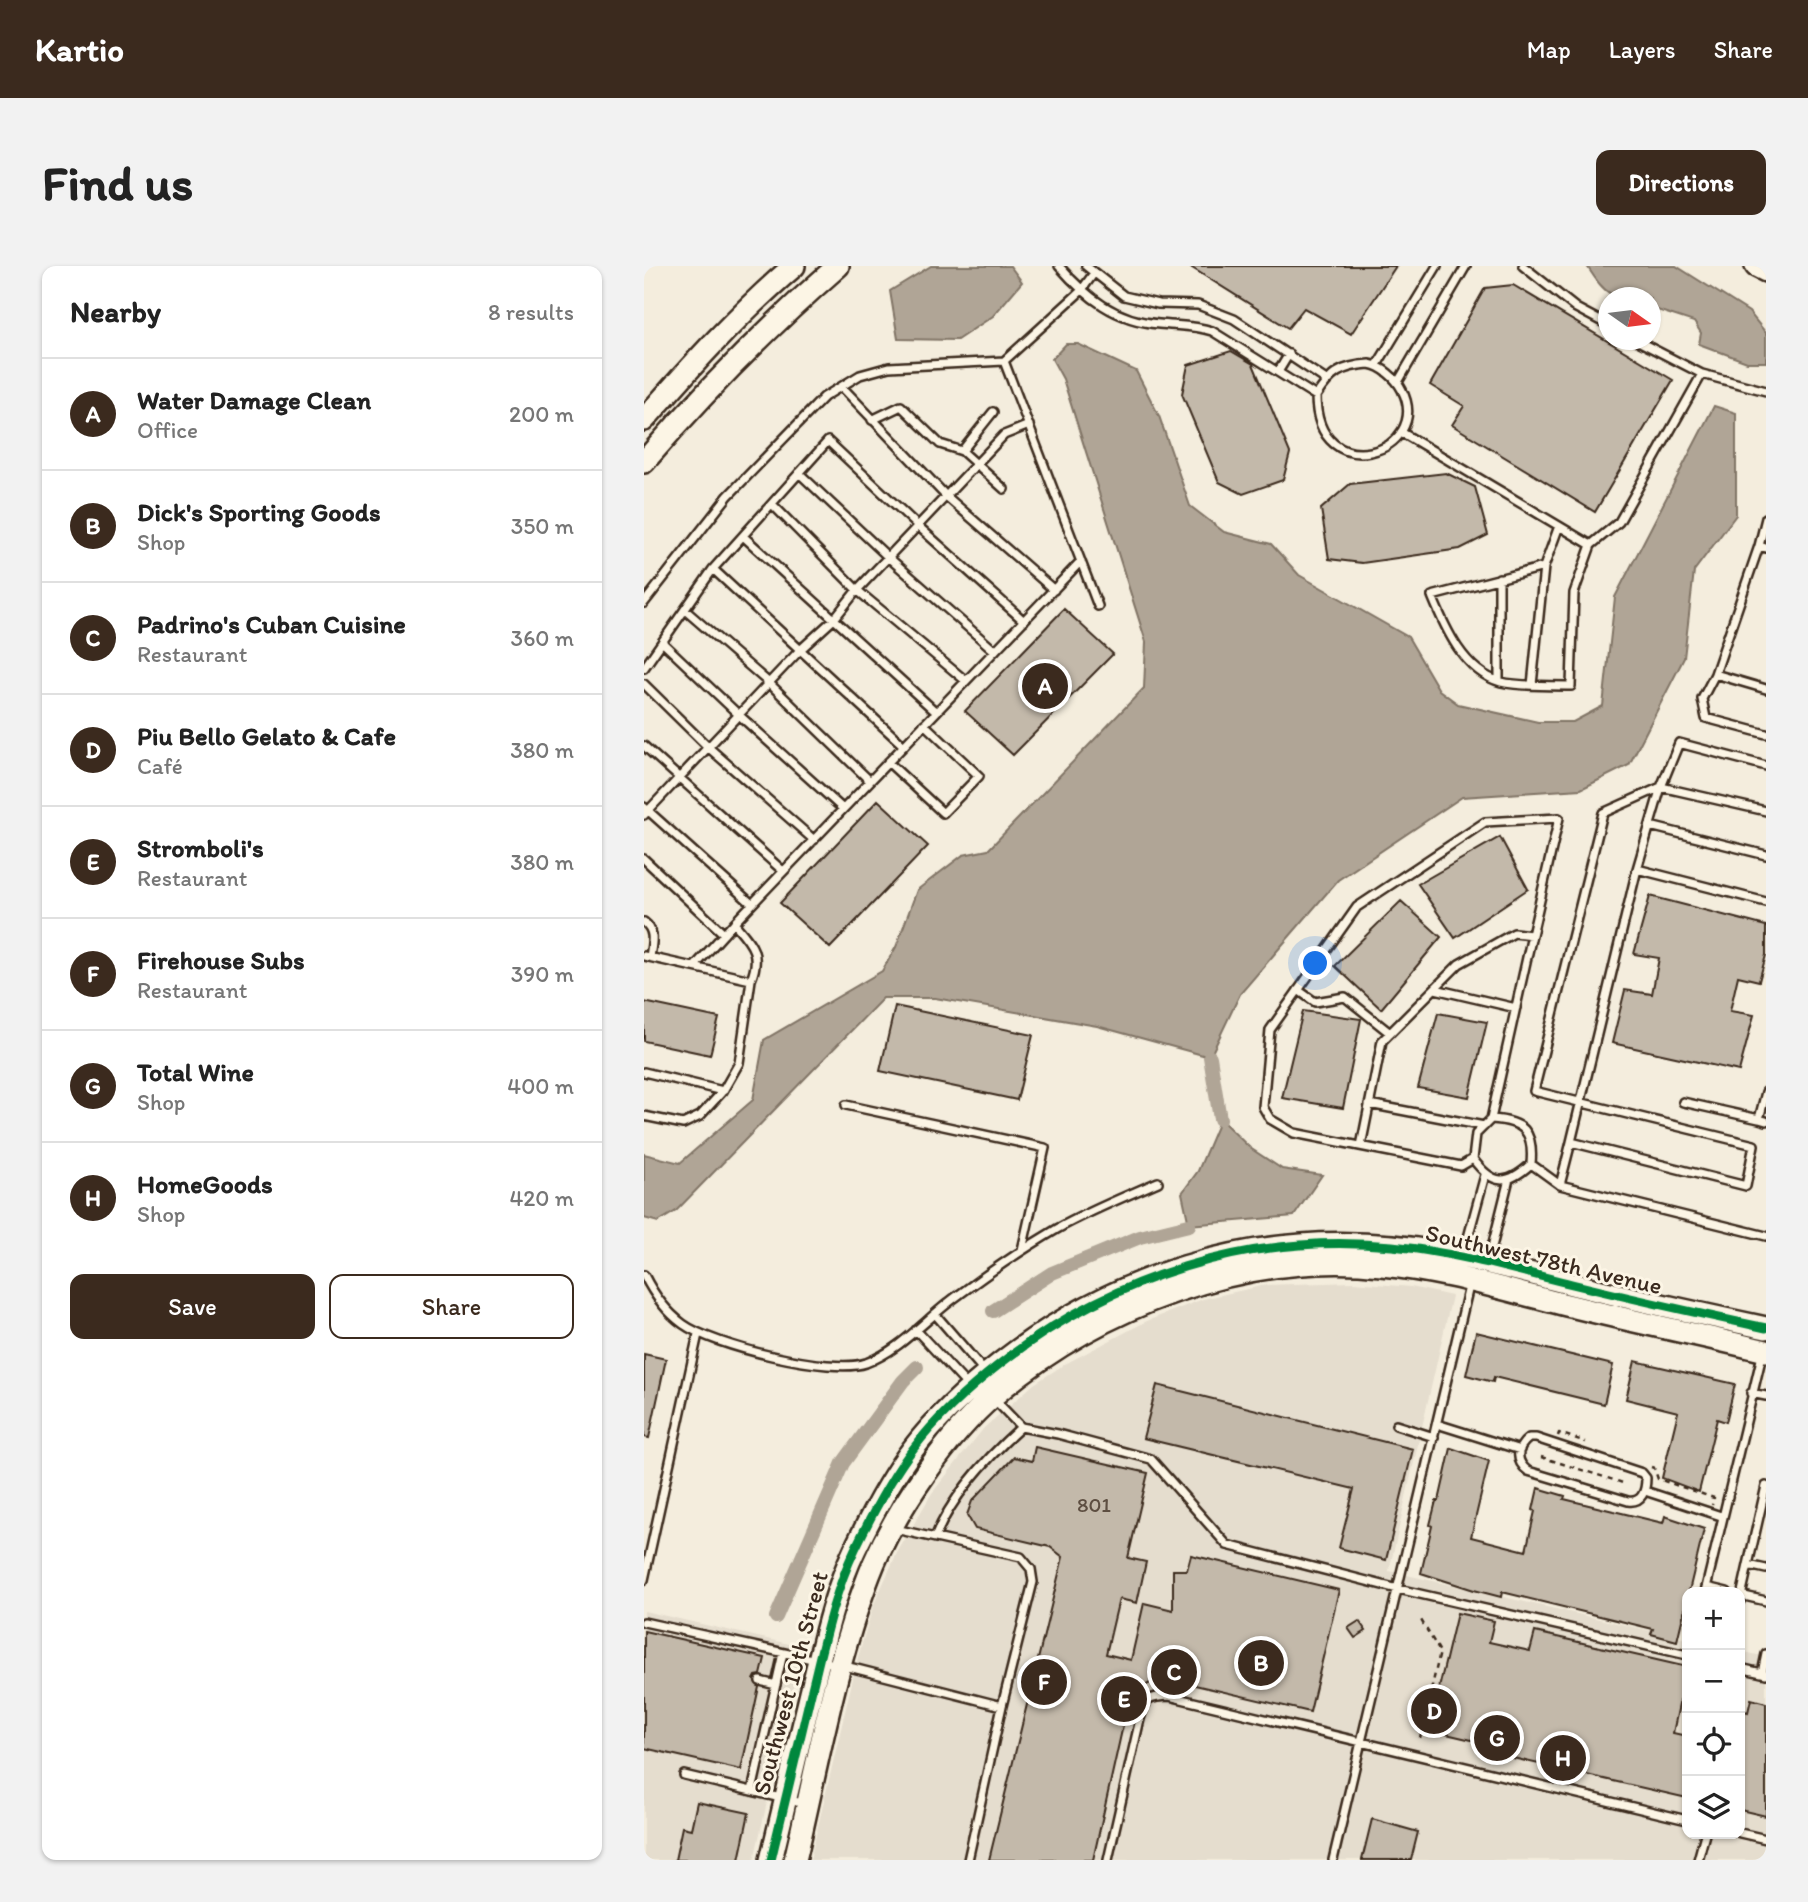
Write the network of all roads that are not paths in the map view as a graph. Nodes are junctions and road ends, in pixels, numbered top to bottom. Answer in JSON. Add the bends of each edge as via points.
{"nodes":[{"id":1,"x":794,"y":266,"type":"edge"},
{"id":2,"x":838,"y":266,"type":"edge"},
{"id":3,"x":1059,"y":266,"type":"edge"},
{"id":4,"x":1086,"y":266,"type":"edge"},
{"id":5,"x":1437,"y":266,"type":"edge"},
{"id":6,"x":1466,"y":266,"type":"edge"},
{"id":7,"x":1523,"y":266,"type":"edge"},
{"id":8,"x":1756,"y":266,"type":"edge"},
{"id":9,"x":1766,"y":271,"type":"edge"},
{"id":10,"x":1094,"y":273,"type":"junction"},
{"id":11,"x":1081,"y":290,"type":"junction"},
{"id":12,"x":1598,"y":320,"type":"edge"},
{"id":13,"x":1655,"y":350,"type":"edge"},
{"id":14,"x":1289,"y":354,"type":"junction"},
{"id":15,"x":1004,"y":361,"type":"junction"},
{"id":16,"x":1377,"y":366,"type":"junction"},
{"id":17,"x":1278,"y":372,"type":"junction"},
{"id":18,"x":1702,"y":374,"type":"junction"},
{"id":19,"x":1326,"y":380,"type":"junction"},
{"id":20,"x":1398,"y":382,"type":"junction"},
{"id":21,"x":842,"y":387,"type":"junction"},
{"id":22,"x":1766,"y":391,"type":"edge"},
{"id":23,"x":1316,"y":396,"type":"junction"},
{"id":24,"x":993,"y":412,"type":"dead end"},
{"id":25,"x":644,"y":420,"type":"edge"},
{"id":26,"x":872,"y":420,"type":"junction"},
{"id":27,"x":1029,"y":425,"type":"junction"},
{"id":28,"x":1401,"y":432,"type":"junction"},
{"id":29,"x":962,"y":451,"type":"junction"},
{"id":30,"x":644,"y":462,"type":"edge"},
{"id":31,"x":975,"y":465,"type":"junction"},
{"id":32,"x":799,"y":473,"type":"junction"},
{"id":33,"x":1004,"y":489,"type":"dead end"},
{"id":34,"x":946,"y":496,"type":"junction"},
{"id":35,"x":772,"y":503,"type":"junction"},
{"id":36,"x":1766,"y":518,"type":"edge"},
{"id":37,"x":918,"y":526,"type":"junction"},
{"id":38,"x":1559,"y":526,"type":"junction"},
{"id":39,"x":743,"y":536,"type":"junction"},
{"id":40,"x":1591,"y":545,"type":"junction"},
{"id":41,"x":1762,"y":547,"type":"edge"},
{"id":42,"x":888,"y":558,"type":"junction"},
{"id":43,"x":1081,"y":561,"type":"junction"},
{"id":44,"x":1544,"y":567,"type":"junction"},
{"id":45,"x":713,"y":569,"type":"junction"},
{"id":46,"x":1499,"y":578,"type":"junction"},
{"id":47,"x":857,"y":590,"type":"junction"},
{"id":48,"x":1054,"y":590,"type":"junction"},
{"id":49,"x":644,"y":603,"type":"edge"},
{"id":50,"x":1098,"y":606,"type":"dead end"},
{"id":51,"x":685,"y":610,"type":"junction"},
{"id":52,"x":834,"y":619,"type":"junction"},
{"id":53,"x":1024,"y":621,"type":"junction"},
{"id":54,"x":662,"y":642,"type":"junction"},
{"id":55,"x":800,"y":650,"type":"junction"},
{"id":56,"x":995,"y":651,"type":"junction"},
{"id":57,"x":644,"y":668,"type":"edge"},
{"id":58,"x":1715,"y":674,"type":"junction"},
{"id":59,"x":966,"y":681,"type":"junction"},
{"id":60,"x":1499,"y":681,"type":"junction"},
{"id":61,"x":769,"y":682,"type":"junction"},
{"id":62,"x":644,"y":684,"type":"edge"},
{"id":63,"x":1532,"y":685,"type":"junction"},
{"id":64,"x":1766,"y":689,"type":"edge"},
{"id":65,"x":936,"y":712,"type":"junction"},
{"id":66,"x":739,"y":715,"type":"junction"},
{"id":67,"x":924,"y":724,"type":"junction"},
{"id":68,"x":1766,"y":734,"type":"edge"},
{"id":69,"x":644,"y":746,"type":"edge"},
{"id":70,"x":904,"y":746,"type":"junction"},
{"id":71,"x":708,"y":747,"type":"junction"},
{"id":72,"x":888,"y":762,"type":"junction"},
{"id":73,"x":1766,"y":766,"type":"edge"},
{"id":74,"x":680,"y":778,"type":"junction"},
{"id":75,"x":870,"y":780,"type":"junction"},
{"id":76,"x":1661,"y":787,"type":"junction"},
{"id":77,"x":843,"y":809,"type":"junction"},
{"id":78,"x":645,"y":811,"type":"edge"},
{"id":79,"x":1766,"y":811,"type":"edge"},
{"id":80,"x":1650,"y":826,"type":"junction"},
{"id":81,"x":814,"y":840,"type":"junction"},
{"id":82,"x":1766,"y":855,"type":"edge"},
{"id":83,"x":644,"y":859,"type":"edge"},
{"id":84,"x":1637,"y":869,"type":"junction"},
{"id":85,"x":783,"y":871,"type":"junction"},
{"id":86,"x":1766,"y":902,"type":"edge"},
{"id":87,"x":752,"y":904,"type":"junction"},
{"id":88,"x":644,"y":922,"type":"edge"},
{"id":89,"x":734,"y":923,"type":"junction"},
{"id":90,"x":724,"y":934,"type":"junction"},
{"id":91,"x":1532,"y":936,"type":"junction"},
{"id":92,"x":647,"y":956,"type":"edge"},
{"id":93,"x":694,"y":967,"type":"junction"},
{"id":94,"x":751,"y":980,"type":"junction"},
{"id":95,"x":1435,"y":989,"type":"junction"},
{"id":96,"x":1298,"y":990,"type":"junction"},
{"id":97,"x":1516,"y":1008,"type":"junction"},
{"id":98,"x":1390,"y":1033,"type":"junction"},
{"id":99,"x":644,"y":1072,"type":"edge"},
{"id":100,"x":723,"y":1091,"type":"junction"},
{"id":101,"x":1766,"y":1092,"type":"edge"},
{"id":102,"x":1579,"y":1102,"type":"junction"},
{"id":103,"x":1684,"y":1102,"type":"dead end"},
{"id":104,"x":1369,"y":1104,"type":"junction"},
{"id":105,"x":846,"y":1105,"type":"dead end"},
{"id":106,"x":644,"y":1116,"type":"edge"},
{"id":107,"x":1491,"y":1119,"type":"junction"},
{"id":108,"x":1762,"y":1120,"type":"edge"},
{"id":109,"x":1484,"y":1126,"type":"junction"},
{"id":110,"x":1571,"y":1142,"type":"junction"},
{"id":111,"x":1361,"y":1146,"type":"junction"},
{"id":112,"x":1473,"y":1159,"type":"junction"},
{"id":113,"x":1531,"y":1164,"type":"junction"},
{"id":114,"x":1485,"y":1175,"type":"junction"},
{"id":115,"x":1509,"y":1179,"type":"junction"},
{"id":116,"x":1158,"y":1182,"type":"dead end"},
{"id":117,"x":1560,"y":1185,"type":"junction"},
{"id":118,"x":1766,"y":1236,"type":"edge"},
{"id":119,"x":1022,"y":1250,"type":"junction"},
{"id":120,"x":1463,"y":1257,"type":"junction"},
{"id":121,"x":1488,"y":1263,"type":"junction"},
{"id":122,"x":1513,"y":1270,"type":"junction"},
{"id":123,"x":1443,"y":1274,"type":"junction"},
{"id":124,"x":644,"y":1275,"type":"edge"},
{"id":125,"x":1470,"y":1282,"type":"junction"},
{"id":126,"x":935,"y":1314,"type":"junction"},
{"id":127,"x":1766,"y":1328,"type":"edge"},
{"id":128,"x":916,"y":1331,"type":"junction"},
{"id":129,"x":698,"y":1334,"type":"junction"},
{"id":130,"x":1765,"y":1346,"type":"edge"},
{"id":131,"x":987,"y":1374,"type":"junction"},
{"id":132,"x":969,"y":1388,"type":"junction"},
{"id":133,"x":1751,"y":1393,"type":"junction"},
{"id":134,"x":1766,"y":1396,"type":"edge"},
{"id":135,"x":992,"y":1397,"type":"junction"},
{"id":136,"x":1396,"y":1424,"type":"dead end"},
{"id":137,"x":1437,"y":1424,"type":"junction"},
{"id":138,"x":1021,"y":1427,"type":"junction"},
{"id":139,"x":1434,"y":1437,"type":"junction"},
{"id":140,"x":1520,"y":1450,"type":"junction"},
{"id":141,"x":1766,"y":1486,"type":"edge"},
{"id":142,"x":1645,"y":1491,"type":"junction"},
{"id":143,"x":1721,"y":1516,"type":"junction"},
{"id":144,"x":892,"y":1528,"type":"junction"},
{"id":145,"x":935,"y":1538,"type":"junction"},
{"id":146,"x":1748,"y":1565,"type":"junction"},
{"id":147,"x":1766,"y":1569,"type":"edge"},
{"id":148,"x":644,"y":1580,"type":"edge"},
{"id":149,"x":1706,"y":1587,"type":"edge"},
{"id":150,"x":1742,"y":1587,"type":"edge"},
{"id":151,"x":1398,"y":1589,"type":"junction"},
{"id":152,"x":1745,"y":1598,"type":"edge"},
{"id":153,"x":1766,"y":1601,"type":"edge"},
{"id":154,"x":644,"y":1622,"type":"edge"},
{"id":155,"x":783,"y":1653,"type":"junction"},
{"id":156,"x":1682,"y":1654,"type":"edge"},
{"id":157,"x":1766,"y":1654,"type":"edge"},
{"id":158,"x":819,"y":1661,"type":"junction"},
{"id":159,"x":841,"y":1666,"type":"junction"},
{"id":160,"x":1745,"y":1669,"type":"edge"},
{"id":161,"x":1764,"y":1674,"type":"edge"},
{"id":162,"x":760,"y":1681,"type":"dead end"},
{"id":163,"x":776,"y":1685,"type":"junction"},
{"id":164,"x":1002,"y":1706,"type":"junction"},
{"id":165,"x":1363,"y":1741,"type":"junction"},
{"id":166,"x":684,"y":1775,"type":"dead end"},
{"id":167,"x":752,"y":1791,"type":"junction"},
{"id":168,"x":786,"y":1798,"type":"junction"},
{"id":169,"x":808,"y":1804,"type":"junction"},
{"id":170,"x":1682,"y":1818,"type":"edge"},
{"id":171,"x":1745,"y":1834,"type":"edge"},
{"id":172,"x":1704,"y":1839,"type":"edge"},
{"id":173,"x":1766,"y":1839,"type":"edge"},
{"id":174,"x":771,"y":1860,"type":"edge"},
{"id":175,"x":795,"y":1860,"type":"edge"},
{"id":176,"x":968,"y":1860,"type":"edge"},
{"id":177,"x":1108,"y":1860,"type":"edge"},
{"id":178,"x":1333,"y":1860,"type":"edge"},
{"id":179,"x":1699,"y":1860,"type":"edge"}],
"edges":[{"from":1,"to":25,"type":"street"},
{"from":2,"to":30,"type":"street","via":[[700,397]]},
{"from":3,"to":11,"type":"lane"},
{"from":4,"to":10,"type":"lane"},
{"from":5,"to":16,"type":"lane"},
{"from":6,"to":20,"type":"lane"},
{"from":7,"to":12,"type":"lane"},
{"from":8,"to":9,"type":"street"},
{"from":10,"to":11,"type":"lane"},
{"from":10,"to":14,"type":"lane","via":[[1124,296],[1158,304],[1198,305],[1234,319]]},
{"from":11,"to":15,"type":"lane"},
{"from":11,"to":17,"type":"lane","via":[[1132,320],[1212,331]]},
{"from":13,"to":18,"type":"lane"},
{"from":14,"to":17,"type":"lane"},
{"from":14,"to":19,"type":"lane"},
{"from":15,"to":21,"type":"lane","via":[[889,367]]},
{"from":15,"to":27,"type":"lane"},
{"from":16,"to":19,"type":"lane","via":[[1345,368]]},
{"from":16,"to":20,"type":"lane"},
{"from":17,"to":23,"type":"lane"},
{"from":18,"to":22,"type":"lane"},
{"from":18,"to":40,"type":"lane","via":[[1619,522]]},
{"from":19,"to":23,"type":"lane"},
{"from":20,"to":28,"type":"lane","via":[[1407,407]]},
{"from":21,"to":26,"type":"lane"},
{"from":21,"to":49,"type":"lane","via":[[824,397],[727,496]]},
{"from":23,"to":28,"type":"lane","via":[[1322,428],[1340,449],[1367,454],[1380,451]]},
{"from":24,"to":29,"type":"lane"},
{"from":26,"to":29,"type":"lane","via":[[901,406],[940,444]]},
{"from":26,"to":34,"type":"lane"},
{"from":27,"to":31,"type":"lane","via":[[1004,435]]},
{"from":27,"to":43,"type":"lane"},
{"from":28,"to":38,"type":"lane"},
{"from":29,"to":31,"type":"lane"},
{"from":31,"to":33,"type":"lane"},
{"from":31,"to":34,"type":"lane"},
{"from":32,"to":35,"type":"lane"},
{"from":32,"to":37,"type":"lane","via":[[828,441]]},
{"from":32,"to":42,"type":"lane"},
{"from":34,"to":37,"type":"lane"},
{"from":34,"to":48,"type":"lane"},
{"from":35,"to":39,"type":"lane"},
{"from":35,"to":47,"type":"lane"},
{"from":36,"to":41,"type":"lane"},
{"from":37,"to":42,"type":"lane"},
{"from":37,"to":53,"type":"lane"},
{"from":38,"to":40,"type":"lane"},
{"from":38,"to":44,"type":"lane"},
{"from":39,"to":45,"type":"lane"},
{"from":39,"to":52,"type":"lane"},
{"from":40,"to":63,"type":"lane","via":[[1574,593],[1571,686]]},
{"from":41,"to":58,"type":"lane"},
{"from":42,"to":47,"type":"lane"},
{"from":42,"to":56,"type":"lane"},
{"from":43,"to":48,"type":"lane"},
{"from":43,"to":50,"type":"lane"},
{"from":44,"to":46,"type":"lane"},
{"from":44,"to":63,"type":"lane"},
{"from":45,"to":51,"type":"lane"},
{"from":45,"to":55,"type":"lane"},
{"from":46,"to":60,"type":"lane"},
{"from":46,"to":60,"type":"lane","via":[[1432,596],[1469,665]]},
{"from":47,"to":52,"type":"lane"},
{"from":47,"to":59,"type":"lane"},
{"from":48,"to":53,"type":"lane"},
{"from":51,"to":54,"type":"lane"},
{"from":51,"to":61,"type":"lane"},
{"from":52,"to":55,"type":"lane"},
{"from":52,"to":65,"type":"lane"},
{"from":53,"to":56,"type":"lane"},
{"from":54,"to":57,"type":"lane"},
{"from":54,"to":66,"type":"lane"},
{"from":55,"to":61,"type":"lane"},
{"from":55,"to":70,"type":"lane"},
{"from":56,"to":59,"type":"lane"},
{"from":58,"to":64,"type":"lane"},
{"from":58,"to":68,"type":"lane","via":[[1702,699],[1706,718]]},
{"from":59,"to":65,"type":"lane"},
{"from":60,"to":63,"type":"lane"},
{"from":61,"to":66,"type":"lane"},
{"from":61,"to":75,"type":"lane"},
{"from":62,"to":71,"type":"lane"},
{"from":65,"to":67,"type":"lane"},
{"from":66,"to":71,"type":"lane"},
{"from":66,"to":77,"type":"lane"},
{"from":67,"to":70,"type":"lane"},
{"from":67,"to":72,"type":"lane","via":[[979,776],[943,813]]},
{"from":69,"to":74,"type":"lane"},
{"from":70,"to":72,"type":"lane"},
{"from":71,"to":74,"type":"lane"},
{"from":71,"to":81,"type":"lane"},
{"from":72,"to":75,"type":"lane"},
{"from":73,"to":76,"type":"lane","via":[[1679,743]]},
{"from":74,"to":78,"type":"lane"},
{"from":74,"to":85,"type":"lane"},
{"from":75,"to":77,"type":"lane"},
{"from":76,"to":79,"type":"lane"},
{"from":76,"to":80,"type":"lane"},
{"from":76,"to":102,"type":"lane","via":[[1603,814],[1534,1091]]},
{"from":77,"to":81,"type":"lane"},
{"from":78,"to":87,"type":"lane"},
{"from":80,"to":82,"type":"lane"},
{"from":80,"to":84,"type":"lane"},
{"from":81,"to":85,"type":"lane"},
{"from":83,"to":90,"type":"lane"},
{"from":84,"to":86,"type":"lane"},
{"from":84,"to":102,"type":"lane"},
{"from":85,"to":87,"type":"lane"},
{"from":87,"to":89,"type":"lane"},
{"from":88,"to":92,"type":"lane","via":[[653,935]]},
{"from":89,"to":90,"type":"lane"},
{"from":89,"to":94,"type":"lane","via":[[752,945],[757,965]]},
{"from":90,"to":93,"type":"lane"},
{"from":91,"to":95,"type":"lane","via":[[1514,933],[1482,949]]},
{"from":91,"to":96,"type":"lane","via":[[1559,818],[1485,822],[1357,907]]},
{"from":91,"to":97,"type":"lane"},
{"from":92,"to":93,"type":"lane"},
{"from":93,"to":94,"type":"lane"},
{"from":94,"to":100,"type":"lane","via":[[739,1063]]},
{"from":95,"to":97,"type":"lane"},
{"from":95,"to":98,"type":"lane"},
{"from":96,"to":98,"type":"lane","via":[[1315,1002],[1345,998]]},
{"from":96,"to":111,"type":"lane","via":[[1270,1030],[1263,1107],[1270,1119],[1294,1132]]},
{"from":97,"to":107,"type":"lane"},
{"from":98,"to":104,"type":"lane","via":[[1382,1041]]},
{"from":99,"to":100,"type":"lane"},
{"from":100,"to":106,"type":"lane","via":[[700,1116],[683,1124]]},
{"from":101,"to":108,"type":"lane"},
{"from":102,"to":110,"type":"lane"},
{"from":102,"to":110,"type":"lane","via":[[1754,1145],[1746,1186]]},
{"from":103,"to":108,"type":"lane"},
{"from":104,"to":109,"type":"lane"},
{"from":104,"to":111,"type":"lane"},
{"from":105,"to":119,"type":"lane","via":[[1045,1148]]},
{"from":107,"to":109,"type":"lane"},
{"from":107,"to":113,"type":"lane","via":[[1511,1120],[1526,1131],[1533,1146]]},
{"from":109,"to":112,"type":"lane","via":[[1476,1134]]},
{"from":110,"to":117,"type":"lane"},
{"from":111,"to":112,"type":"lane","via":[[1461,1166]]},
{"from":112,"to":114,"type":"lane"},
{"from":113,"to":115,"type":"lane"},
{"from":113,"to":117,"type":"lane"},
{"from":114,"to":115,"type":"lane"},
{"from":114,"to":120,"type":"lane"},
{"from":115,"to":121,"type":"lane"},
{"from":116,"to":119,"type":"lane"},
{"from":117,"to":118,"type":"lane"},
{"from":119,"to":126,"type":"lane"},
{"from":120,"to":121,"type":"street","name":"Southwest 78th Avenue"},
{"from":120,"to":131,"type":"street","name":"Southwest 78th Avenue","via":[[1388,1245],[1330,1244],[1248,1251],[1196,1262],[1096,1301],[1033,1338]]},
{"from":121,"to":122,"type":"street","name":"Southwest 78th Avenue"},
{"from":121,"to":123,"type":"street"},
{"from":122,"to":125,"type":"street"},
{"from":122,"to":127,"type":"street","name":"Southwest 78th Avenue"},
{"from":123,"to":125,"type":"street","name":"Southwest 78th Avenue"},
{"from":123,"to":135,"type":"street","name":"Southwest 78th Avenue","via":[[1380,1264],[1293,1264],[1186,1288],[1105,1321],[1046,1356]]},
{"from":124,"to":129,"type":"lane","via":[[666,1310]]},
{"from":125,"to":130,"type":"street","name":"Southwest 78th Avenue","via":[[1621,1319]]},
{"from":125,"to":137,"type":"lane"},
{"from":126,"to":128,"type":"lane"},
{"from":126,"to":131,"type":"lane"},
{"from":128,"to":129,"type":"lane","via":[[881,1356],[847,1367],[726,1345]]},
{"from":128,"to":132,"type":"lane"},
{"from":129,"to":148,"type":"lane"},
{"from":130,"to":133,"type":"lane"},
{"from":131,"to":132,"type":"street","name":"Southwest 78th Avenue"},
{"from":131,"to":135,"type":"lane"},
{"from":132,"to":135,"type":"lane"},
{"from":132,"to":158,"type":"street","name":"Southwest 10th Street","via":[[913,1449],[872,1517],[831,1612]]},
{"from":133,"to":134,"type":"lane"},
{"from":133,"to":143,"type":"lane"},
{"from":135,"to":138,"type":"lane"},
{"from":135,"to":144,"type":"street","name":"Southwest 10th Street","via":[[931,1463]]},
{"from":136,"to":139,"type":"lane"},
{"from":137,"to":139,"type":"lane"},
{"from":137,"to":140,"type":"lane"},
{"from":138,"to":145,"type":"lane","via":[[962,1490]]},
{"from":138,"to":151,"type":"lane","via":[[1151,1459],[1227,1545]]},
{"from":139,"to":151,"type":"lane"},
{"from":140,"to":142,"type":"lane","via":[[1526,1441],[1536,1438],[1619,1465],[1642,1473]]},
{"from":140,"to":142,"type":"lane","via":[[1518,1462],[1528,1471],[1628,1502],[1641,1498]]},
{"from":141,"to":146,"type":"lane"},
{"from":142,"to":143,"type":"lane"},
{"from":143,"to":149,"type":"lane"},
{"from":144,"to":145,"type":"lane"},
{"from":144,"to":159,"type":"street","name":"Southwest 10th Street","via":[[875,1562]]},
{"from":145,"to":164,"type":"lane","via":[[1021,1557],[1031,1569],[1033,1582]]},
{"from":146,"to":147,"type":"lane"},
{"from":146,"to":150,"type":"lane"},
{"from":151,"to":156,"type":"lane"},
{"from":151,"to":165,"type":"lane"},
{"from":152,"to":153,"type":"lane"},
{"from":154,"to":155,"type":"lane"},
{"from":155,"to":158,"type":"lane"},
{"from":155,"to":163,"type":"lane"},
{"from":157,"to":161,"type":"lane"},
{"from":158,"to":159,"type":"lane"},
{"from":158,"to":168,"type":"street","name":"Southwest 10th Street"},
{"from":159,"to":164,"type":"lane"},
{"from":159,"to":169,"type":"street","name":"Southwest 10th Street"},
{"from":160,"to":161,"type":"lane"},
{"from":162,"to":163,"type":"lane"},
{"from":163,"to":167,"type":"lane"},
{"from":164,"to":176,"type":"lane"},
{"from":165,"to":170,"type":"lane"},
{"from":165,"to":177,"type":"lane","via":[[1153,1696],[1140,1719]]},
{"from":165,"to":178,"type":"lane"},
{"from":166,"to":167,"type":"lane"},
{"from":167,"to":168,"type":"lane"},
{"from":168,"to":169,"type":"lane"},
{"from":168,"to":174,"type":"street","name":"Southwest 10th Street"},
{"from":169,"to":175,"type":"street","name":"Southwest 10th Street"},
{"from":171,"to":173,"type":"lane"},
{"from":172,"to":179,"type":"lane"}]}
